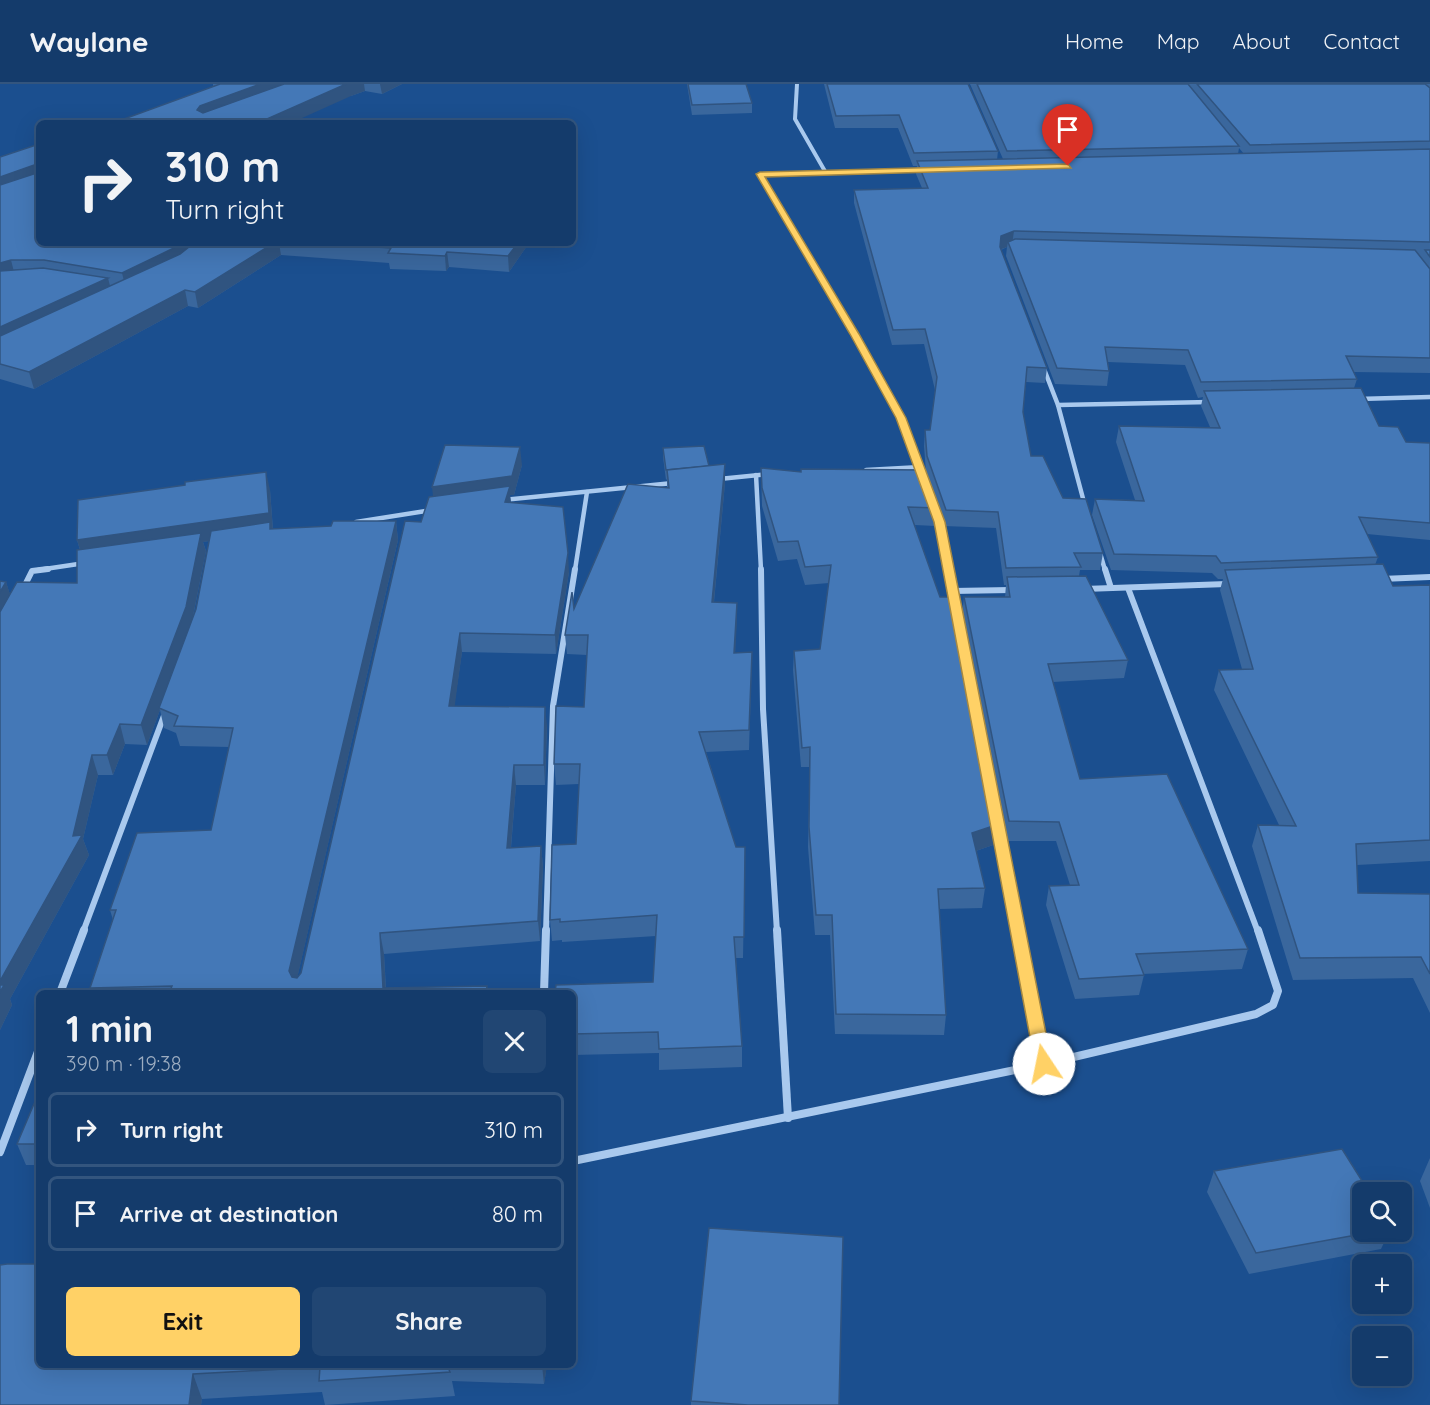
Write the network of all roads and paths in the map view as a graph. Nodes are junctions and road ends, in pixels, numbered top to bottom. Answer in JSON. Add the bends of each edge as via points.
{"nodes":[{"id":1,"x":797,"y":84,"type":"edge"},
{"id":2,"x":932,"y":169,"type":"edge"},
{"id":3,"x":826,"y":173,"type":"junction"},
{"id":4,"x":1041,"y":361,"type":"edge"},
{"id":5,"x":1430,"y":397,"type":"edge"},
{"id":6,"x":1349,"y":399,"type":"edge"},
{"id":7,"x":1221,"y":402,"type":"edge"},
{"id":8,"x":1058,"y":405,"type":"junction"},
{"id":9,"x":921,"y":467,"type":"junction"},
{"id":10,"x":862,"y":470,"type":"edge"},
{"id":11,"x":780,"y":474,"type":"edge"},
{"id":12,"x":756,"y":475,"type":"junction"},
{"id":13,"x":924,"y":478,"type":"edge"},
{"id":14,"x":711,"y":479,"type":"edge"},
{"id":15,"x":677,"y":483,"type":"edge"},
{"id":16,"x":587,"y":492,"type":"junction"},
{"id":17,"x":932,"y":500,"type":"edge"},
{"id":18,"x":499,"y":501,"type":"edge"},
{"id":19,"x":443,"y":508,"type":"edge"},
{"id":20,"x":1086,"y":510,"type":"edge"},
{"id":21,"x":409,"y":513,"type":"junction"},
{"id":22,"x":351,"y":523,"type":"edge"},
{"id":23,"x":406,"y":525,"type":"edge"},
{"id":24,"x":1097,"y":544,"type":"edge"},
{"id":25,"x":88,"y":563,"type":"edge"},
{"id":26,"x":1430,"y":577,"type":"edge"},
{"id":27,"x":1372,"y":579,"type":"edge"},
{"id":28,"x":1232,"y":584,"type":"edge"},
{"id":29,"x":1111,"y":588,"type":"junction"},
{"id":30,"x":1128,"y":588,"type":"junction"},
{"id":31,"x":1077,"y":589,"type":"edge"},
{"id":32,"x":1020,"y":590,"type":"edge"},
{"id":33,"x":952,"y":591,"type":"junction"},
{"id":34,"x":21,"y":592,"type":"edge"},
{"id":35,"x":956,"y":614,"type":"edge"},
{"id":36,"x":166,"y":709,"type":"edge"},
{"id":37,"x":994,"y":810,"type":"edge"},
{"id":38,"x":61,"y":990,"type":"edge"},
{"id":39,"x":544,"y":990,"type":"edge"},
{"id":40,"x":36,"y":1057,"type":"edge"},
{"id":41,"x":1044,"y":1064,"type":"junction"},
{"id":42,"x":788,"y":1118,"type":"junction"},
{"id":43,"x":0,"y":1152,"type":"edge"},
{"id":44,"x":576,"y":1160,"type":"edge"}],
"edges":[{"from":1,"to":3,"type":"street","via":[[795,119]]},
{"from":2,"to":3,"type":"street"},
{"from":3,"to":9,"type":"street","via":[[760,174],[855,334],[901,418]]},
{"from":4,"to":8,"type":"street"},
{"from":5,"to":6,"type":"street"},
{"from":7,"to":8,"type":"street"},
{"from":8,"to":20,"type":"street"},
{"from":9,"to":10,"type":"street"},
{"from":9,"to":13,"type":"street"},
{"from":11,"to":12,"type":"street"},
{"from":12,"to":14,"type":"street"},
{"from":12,"to":42,"type":"street","via":[[763,709]]},
{"from":15,"to":16,"type":"street"},
{"from":16,"to":18,"type":"street"},
{"from":16,"to":39,"type":"street","via":[[553,706]]},
{"from":17,"to":33,"type":"street"},
{"from":19,"to":21,"type":"street"},
{"from":21,"to":22,"type":"street"},
{"from":21,"to":23,"type":"street"},
{"from":24,"to":29,"type":"street"},
{"from":25,"to":34,"type":"street","via":[[32,571]]},
{"from":26,"to":27,"type":"street"},
{"from":28,"to":30,"type":"street"},
{"from":29,"to":30,"type":"street"},
{"from":29,"to":31,"type":"street"},
{"from":30,"to":41,"type":"street","via":[[1278,991],[1273,1005],[1256,1014]]},
{"from":32,"to":33,"type":"street"},
{"from":33,"to":35,"type":"street"},
{"from":36,"to":38,"type":"street"},
{"from":37,"to":41,"type":"street"},
{"from":40,"to":43,"type":"street"},
{"from":41,"to":42,"type":"street"},
{"from":42,"to":44,"type":"street"}]}
